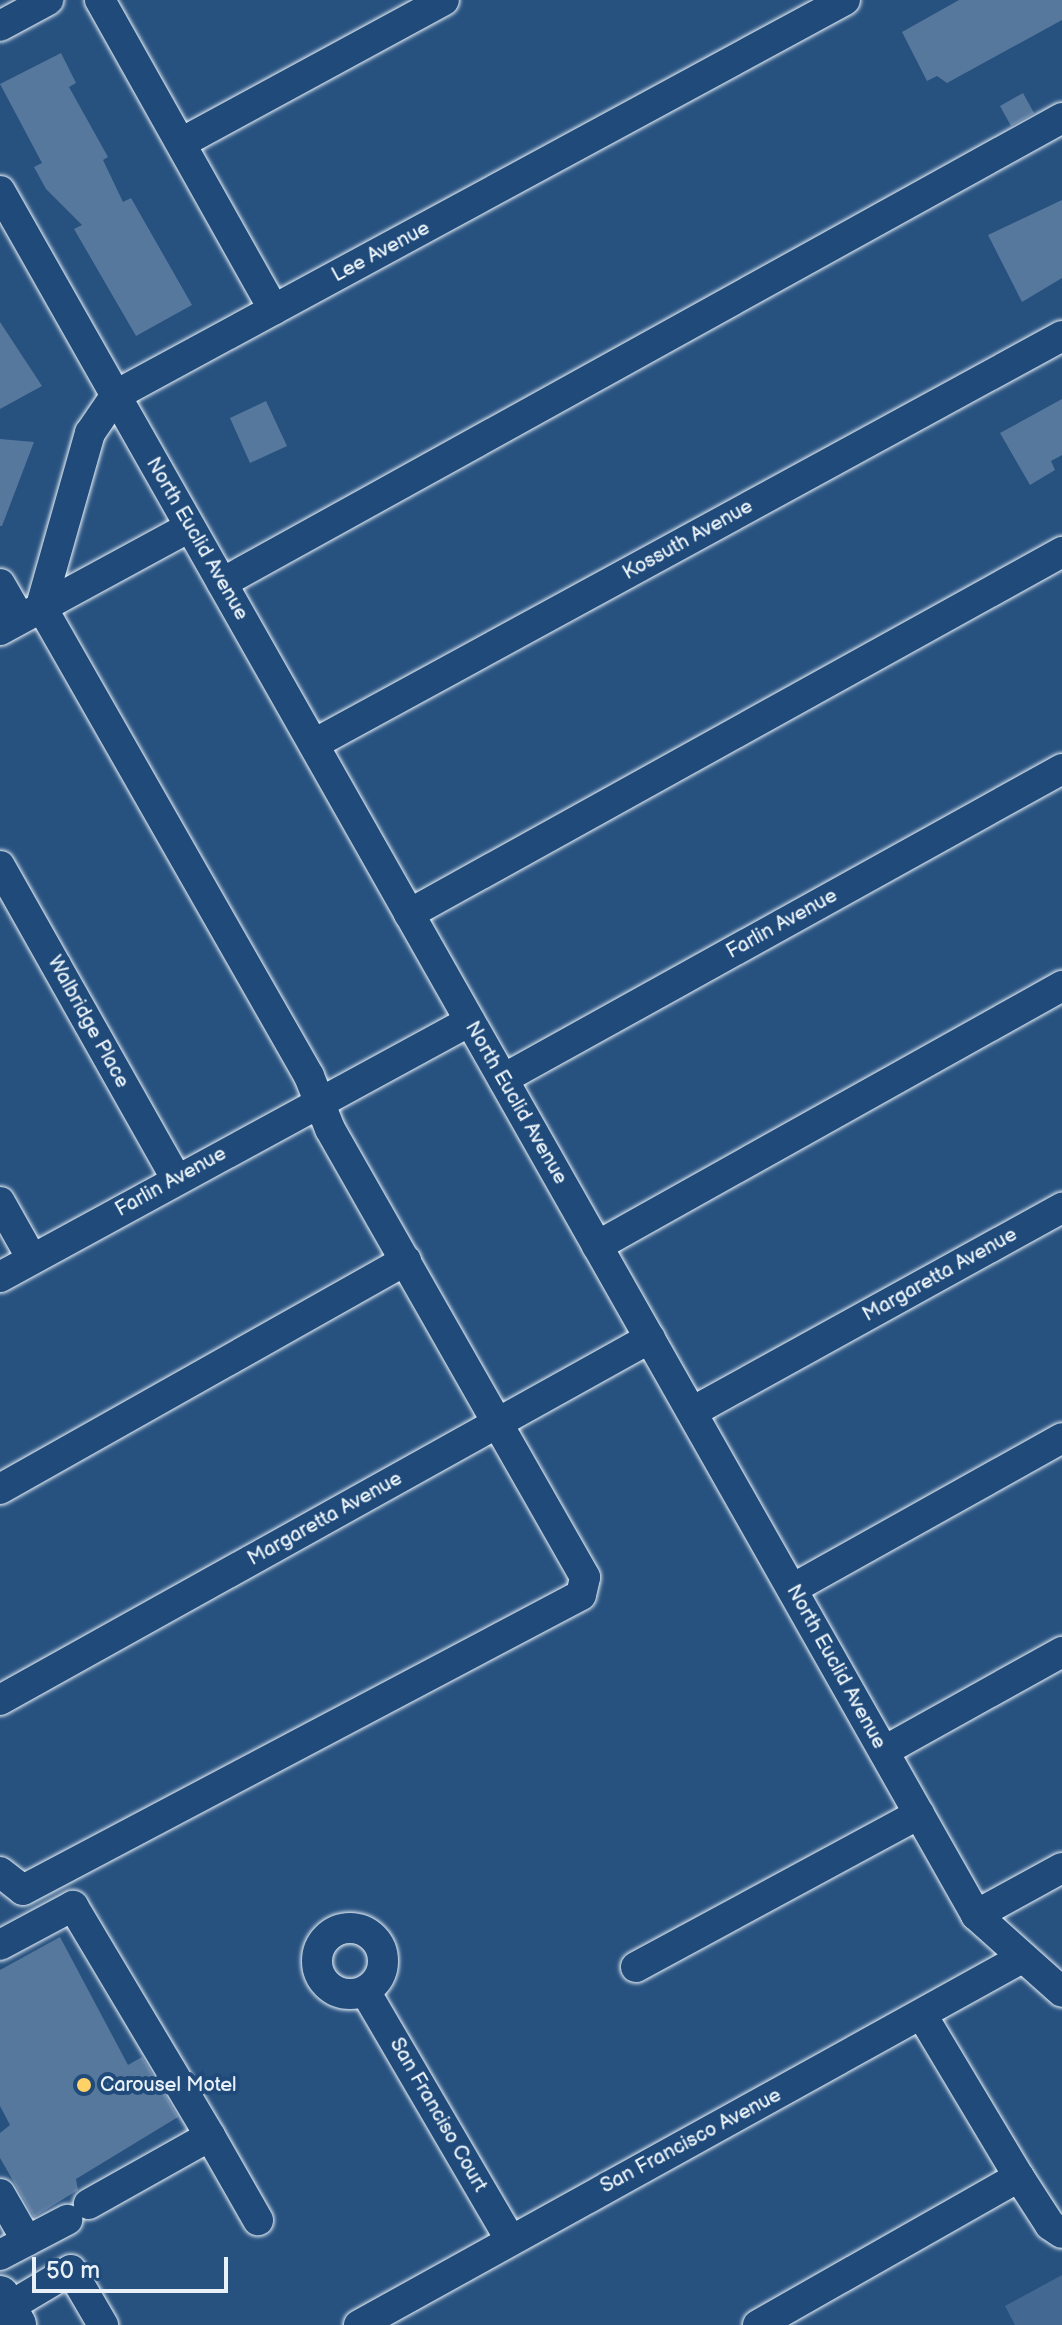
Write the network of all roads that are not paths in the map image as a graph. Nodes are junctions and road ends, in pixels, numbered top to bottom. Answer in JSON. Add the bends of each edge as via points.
{"nodes":[{"id":1,"x":48,"y":0,"type":"edge"},
{"id":2,"x":100,"y":0,"type":"edge"},
{"id":3,"x":444,"y":0,"type":"edge"},
{"id":4,"x":845,"y":0,"type":"edge"},
{"id":5,"x":0,"y":26,"type":"edge"},
{"id":6,"x":1062,"y":118,"type":"edge"},
{"id":7,"x":181,"y":143,"type":"junction"},
{"id":8,"x":0,"y":191,"type":"edge"},
{"id":9,"x":274,"y":310,"type":"junction"},
{"id":10,"x":1062,"y":336,"type":"edge"},
{"id":11,"x":116,"y":395,"type":"junction"},
{"id":12,"x":190,"y":527,"type":"junction"},
{"id":13,"x":1062,"y":552,"type":"edge"},
{"id":14,"x":222,"y":583,"type":"junction"},
{"id":15,"x":0,"y":584,"type":"edge"},
{"id":16,"x":20,"y":618,"type":"edge"},
{"id":17,"x":314,"y":744,"type":"junction"},
{"id":18,"x":1062,"y":769,"type":"edge"},
{"id":19,"x":0,"y":866,"type":"edge"},
{"id":20,"x":409,"y":914,"type":"junction"},
{"id":21,"x":1062,"y":986,"type":"edge"},
{"id":22,"x":470,"y":1021,"type":"junction"},
{"id":23,"x":503,"y":1079,"type":"junction"},
{"id":24,"x":320,"y":1101,"type":"junction"},
{"id":25,"x":176,"y":1178,"type":"junction"},
{"id":26,"x":0,"y":1202,"type":"edge"},
{"id":27,"x":1062,"y":1208,"type":"edge"},
{"id":28,"x":597,"y":1246,"type":"junction"},
{"id":29,"x":32,"y":1259,"type":"junction"},
{"id":30,"x":406,"y":1260,"type":"junction"},
{"id":31,"x":0,"y":1277,"type":"edge"},
{"id":32,"x":650,"y":1338,"type":"junction"},
{"id":33,"x":692,"y":1412,"type":"junction"},
{"id":34,"x":500,"y":1422,"type":"junction"},
{"id":35,"x":1062,"y":1438,"type":"edge"},
{"id":36,"x":0,"y":1489,"type":"edge"},
{"id":37,"x":792,"y":1589,"type":"junction"},
{"id":38,"x":1062,"y":1652,"type":"edge"},
{"id":39,"x":0,"y":1700,"type":"edge"},
{"id":40,"x":884,"y":1751,"type":"junction"},
{"id":41,"x":919,"y":1814,"type":"junction"},
{"id":42,"x":1062,"y":1868,"type":"edge"},
{"id":43,"x":0,"y":1872,"type":"edge"},
{"id":44,"x":976,"y":1915,"type":"junction"},
{"id":45,"x":0,"y":1945,"type":"edge"},
{"id":46,"x":1022,"y":1958,"type":"junction"},
{"id":47,"x":636,"y":1967,"type":"dead end"},
{"id":48,"x":365,"y":1991,"type":"dead end"},
{"id":49,"x":1062,"y":1992,"type":"edge"},
{"id":50,"x":922,"y":2015,"type":"junction"},
{"id":51,"x":210,"y":2136,"type":"junction"},
{"id":52,"x":1019,"y":2177,"type":"junction"},
{"id":53,"x":0,"y":2194,"type":"edge"},
{"id":54,"x":258,"y":2220,"type":"dead end"},
{"id":55,"x":1062,"y":2233,"type":"edge"},
{"id":56,"x":510,"y":2239,"type":"junction"},
{"id":57,"x":27,"y":2241,"type":"junction"},
{"id":58,"x":0,"y":2255,"type":"edge"},
{"id":59,"x":8,"y":2309,"type":"edge"},
{"id":60,"x":103,"y":2325,"type":"edge"},
{"id":61,"x":359,"y":2325,"type":"edge"},
{"id":62,"x":758,"y":2325,"type":"edge"}],
"edges":[{"from":1,"to":5,"type":"street"},
{"from":2,"to":7,"type":"street"},
{"from":3,"to":7,"type":"street"},
{"from":4,"to":9,"type":"street","name":"Lee Avenue"},
{"from":6,"to":14,"type":"street"},
{"from":7,"to":9,"type":"street"},
{"from":8,"to":11,"type":"street","name":"North Euclid Avenue"},
{"from":9,"to":11,"type":"street","name":"Lee Avenue"},
{"from":10,"to":17,"type":"street","name":"Kossuth Avenue"},
{"from":11,"to":12,"type":"street","name":"North Euclid Avenue"},
{"from":11,"to":16,"type":"street","name":"Lee Avenue","via":[[90,433]]},
{"from":12,"to":14,"type":"street","name":"North Euclid Avenue"},
{"from":12,"to":16,"type":"street"},
{"from":13,"to":20,"type":"street"},
{"from":14,"to":17,"type":"street","name":"North Euclid Avenue"},
{"from":15,"to":16,"type":"street"},
{"from":16,"to":24,"type":"street"},
{"from":17,"to":20,"type":"street","name":"North Euclid Avenue"},
{"from":18,"to":23,"type":"street","name":"Farlin Avenue"},
{"from":19,"to":25,"type":"street","name":"Walbridge Place"},
{"from":20,"to":22,"type":"street","name":"North Euclid Avenue"},
{"from":21,"to":28,"type":"street"},
{"from":22,"to":23,"type":"street","name":"North Euclid Avenue"},
{"from":22,"to":24,"type":"street","name":"Farlin Avenue"},
{"from":23,"to":28,"type":"street","name":"North Euclid Avenue"},
{"from":24,"to":25,"type":"street","name":"Farlin Avenue"},
{"from":24,"to":30,"type":"street","via":[[330,1129]]},
{"from":25,"to":29,"type":"street","name":"Farlin Avenue"},
{"from":26,"to":29,"type":"street"},
{"from":27,"to":33,"type":"street","name":"Margaretta Avenue"},
{"from":28,"to":32,"type":"street","name":"North Euclid Avenue"},
{"from":29,"to":31,"type":"street","name":"Farlin Avenue"},
{"from":30,"to":34,"type":"street"},
{"from":30,"to":36,"type":"street"},
{"from":32,"to":33,"type":"street","name":"North Euclid Avenue"},
{"from":32,"to":34,"type":"street","name":"Margaretta Avenue"},
{"from":33,"to":37,"type":"street","name":"North Euclid Avenue"},
{"from":34,"to":39,"type":"street","name":"Margaretta Avenue"},
{"from":34,"to":43,"type":"street","via":[[585,1577],[581,1595],[23,1890]]},
{"from":35,"to":37,"type":"street"},
{"from":37,"to":40,"type":"street","name":"North Euclid Avenue"},
{"from":38,"to":40,"type":"street"},
{"from":40,"to":41,"type":"street","name":"North Euclid Avenue"},
{"from":41,"to":44,"type":"street","name":"North Euclid Avenue"},
{"from":41,"to":47,"type":"street"},
{"from":42,"to":44,"type":"street"},
{"from":44,"to":46,"type":"street","name":"North Euclid Avenue"},
{"from":45,"to":51,"type":"street","via":[[73,1906]]},
{"from":46,"to":49,"type":"street","name":"North Euclid Avenue"},
{"from":46,"to":50,"type":"street","name":"San Francisco Avenue"},
{"from":48,"to":56,"type":"street","name":"San Franciso Court"},
{"from":50,"to":52,"type":"street"},
{"from":50,"to":56,"type":"street","name":"San Francisco Avenue"},
{"from":51,"to":54,"type":"street"},
{"from":51,"to":57,"type":"street"},
{"from":52,"to":55,"type":"street","via":[[1050,2225]]},
{"from":52,"to":62,"type":"street"},
{"from":53,"to":57,"type":"street"},
{"from":56,"to":61,"type":"street","name":"San Francisco Avenue"},
{"from":57,"to":58,"type":"street"},
{"from":59,"to":60,"type":"street","via":[[71,2270]]}]}
